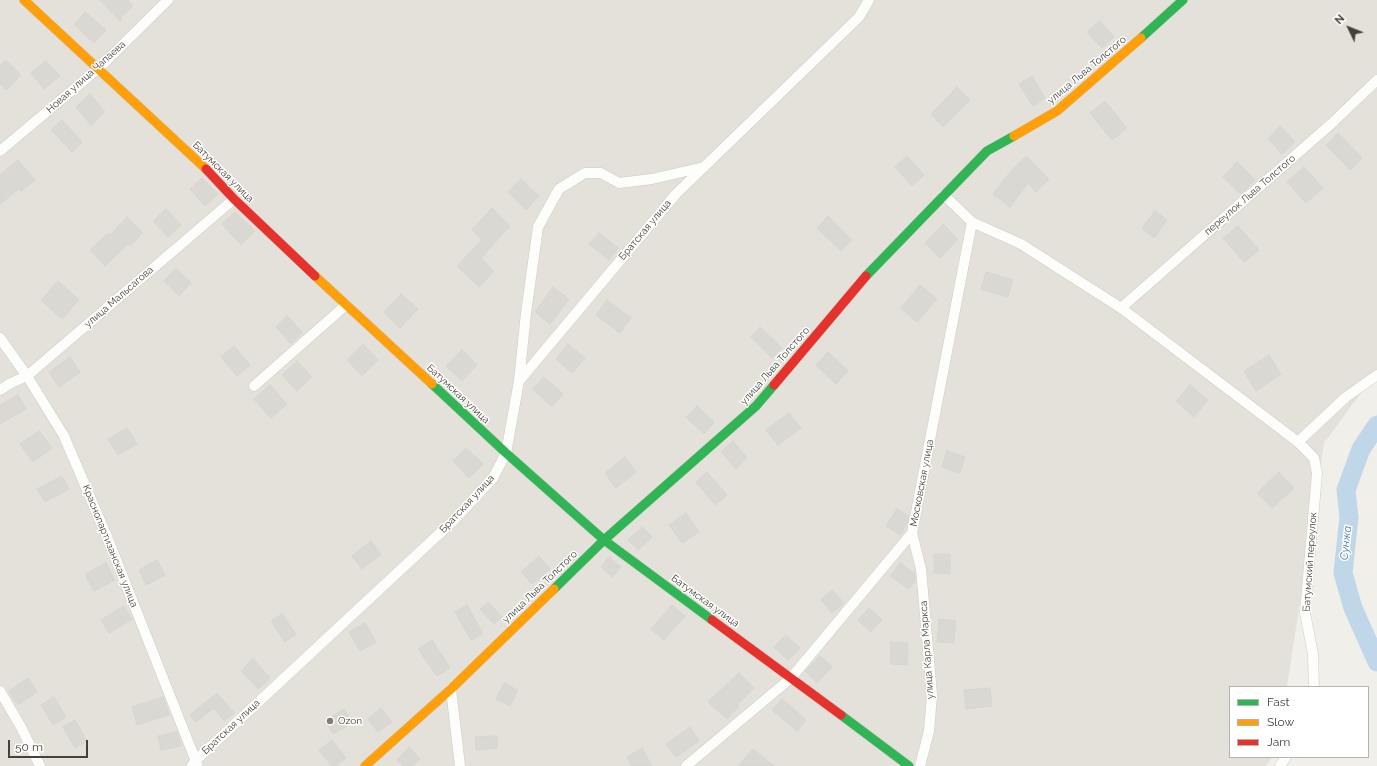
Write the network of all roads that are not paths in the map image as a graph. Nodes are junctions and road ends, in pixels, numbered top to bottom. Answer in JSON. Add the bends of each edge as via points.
{"nodes":[{"id":1,"x":24,"y":0,"type":"edge"},
{"id":2,"x":168,"y":0,"type":"edge"},
{"id":3,"x":868,"y":0,"type":"edge"},
{"id":4,"x":1183,"y":0,"type":"edge"},
{"id":5,"x":99,"y":68,"type":"junction"},
{"id":6,"x":1377,"y":80,"type":"edge"},
{"id":7,"x":0,"y":151,"type":"edge"},
{"id":8,"x":704,"y":167,"type":"junction"},
{"id":9,"x":944,"y":195,"type":"junction"},
{"id":10,"x":234,"y":199,"type":"junction"},
{"id":11,"x":972,"y":222,"type":"junction"},
{"id":12,"x":346,"y":305,"type":"junction"},
{"id":13,"x":1121,"y":308,"type":"junction"},
{"id":14,"x":0,"y":338,"type":"edge"},
{"id":15,"x":1377,"y":375,"type":"edge"},
{"id":16,"x":27,"y":376,"type":"junction"},
{"id":17,"x":519,"y":381,"type":"junction"},
{"id":18,"x":254,"y":386,"type":"dead end"},
{"id":19,"x":0,"y":390,"type":"edge"},
{"id":20,"x":1298,"y":442,"type":"junction"},
{"id":21,"x":506,"y":453,"type":"junction"},
{"id":22,"x":912,"y":533,"type":"junction"},
{"id":23,"x":604,"y":540,"type":"junction"},
{"id":24,"x":791,"y":678,"type":"junction"},
{"id":25,"x":1314,"y":686,"type":"edge"},
{"id":26,"x":451,"y":690,"type":"junction"},
{"id":27,"x":0,"y":691,"type":"edge"},
{"id":28,"x":195,"y":764,"type":"edge"},
{"id":29,"x":40,"y":766,"type":"edge"},
{"id":30,"x":365,"y":766,"type":"edge"},
{"id":31,"x":460,"y":766,"type":"edge"},
{"id":32,"x":686,"y":766,"type":"edge"},
{"id":33,"x":909,"y":766,"type":"edge"},
{"id":34,"x":920,"y":766,"type":"edge"}],
"edges":[{"from":1,"to":5,"type":"street","name":"Батумская улица"},
{"from":2,"to":5,"type":"street","name":"Новая улица Чапаева"},
{"from":3,"to":8,"type":"street","name":"Братская улица","via":[[860,17]]},
{"from":4,"to":9,"type":"street","name":"улица Льва Толстого","via":[[1057,110],[987,151]]},
{"from":5,"to":7,"type":"street","name":"Новая улица Чапаева"},
{"from":5,"to":10,"type":"street","name":"Батумская улица","via":[[203,166]]},
{"from":6,"to":13,"type":"street","name":"переулок Льва Толстого","via":[[1325,129]]},
{"from":8,"to":17,"type":"street","name":"Братская улица","via":[[676,194]]},
{"from":8,"to":17,"type":"street","via":[[652,179],[619,183],[601,173],[585,173],[559,189],[538,227]]},
{"from":9,"to":11,"type":"street"},
{"from":9,"to":23,"type":"street","name":"улица Льва Толстого","via":[[859,284],[756,406]]},
{"from":10,"to":12,"type":"street","name":"Батумская улица"},
{"from":10,"to":16,"type":"street","name":"улица Мальсагова"},
{"from":11,"to":13,"type":"street","via":[[1021,244]]},
{"from":11,"to":22,"type":"street","name":"Московская улица"},
{"from":12,"to":18,"type":"street"},
{"from":12,"to":21,"type":"street","name":"Батумская улица"},
{"from":13,"to":20,"type":"street"},
{"from":14,"to":16,"type":"street","name":"Краснопартизанская улица"},
{"from":15,"to":20,"type":"street","via":[[1346,397]]},
{"from":16,"to":19,"type":"street","name":"улица Мальсагова"},
{"from":16,"to":28,"type":"street","name":"Краснопартизанская улица","via":[[64,436],[108,539]]},
{"from":17,"to":21,"type":"street","name":"Братская улица"},
{"from":20,"to":25,"type":"street","name":"Батумский переулок","via":[[1314,458],[1317,473],[1305,613],[1313,654]]},
{"from":21,"to":23,"type":"street","name":"Батумская улица"},
{"from":21,"to":28,"type":"street","name":"Братская улица","via":[[493,478],[453,521]]},
{"from":22,"to":24,"type":"street","name":"Московская улица"},
{"from":22,"to":34,"type":"street","name":"улица Карла Маркса","via":[[921,569],[932,695],[929,731]]},
{"from":23,"to":24,"type":"street","name":"Батумская улица"},
{"from":23,"to":26,"type":"street","name":"улица Льва Толстого"},
{"from":24,"to":32,"type":"street","name":"Московская улица"},
{"from":24,"to":33,"type":"street","name":"Батумская улица"},
{"from":26,"to":30,"type":"street","name":"улица Льва Толстого"},
{"from":26,"to":31,"type":"street"},
{"from":27,"to":29,"type":"street"}]}
